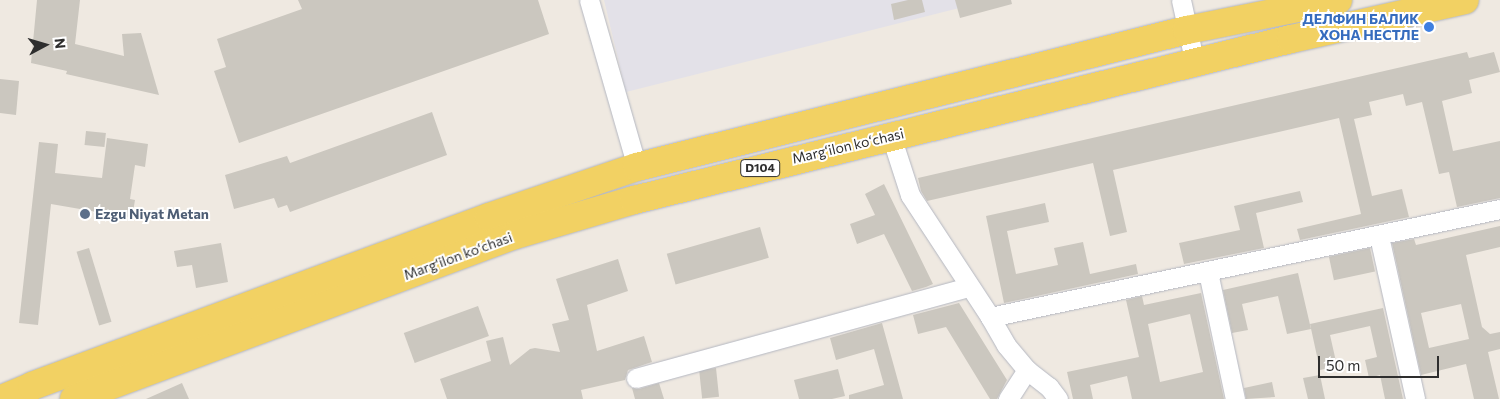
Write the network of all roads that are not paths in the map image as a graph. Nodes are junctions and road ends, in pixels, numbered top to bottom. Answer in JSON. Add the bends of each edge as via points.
{"nodes":[{"id":1,"x":589,"y":0,"type":"edge"},
{"id":2,"x":1181,"y":0,"type":"edge"},
{"id":3,"x":1338,"y":0,"type":"edge"},
{"id":4,"x":1466,"y":0,"type":"edge"},
{"id":5,"x":1188,"y":30,"type":"junction"},
{"id":6,"x":1195,"y":64,"type":"junction"},
{"id":7,"x":891,"y":136,"type":"junction"},
{"id":8,"x":637,"y":167,"type":"junction"},
{"id":9,"x":1500,"y":209,"type":"edge"},
{"id":10,"x":1379,"y":236,"type":"junction"},
{"id":11,"x":1208,"y":272,"type":"junction"},
{"id":12,"x":969,"y":287,"type":"junction"},
{"id":13,"x":990,"y":317,"type":"junction"},
{"id":14,"x":1027,"y":370,"type":"junction"},
{"id":15,"x":636,"y":378,"type":"dead end"},
{"id":16,"x":0,"y":388,"type":"edge"},
{"id":17,"x":33,"y":392,"type":"edge"},
{"id":18,"x":2,"y":399,"type":"edge"},
{"id":19,"x":74,"y":399,"type":"edge"},
{"id":20,"x":1008,"y":399,"type":"edge"},
{"id":21,"x":1058,"y":399,"type":"edge"},
{"id":22,"x":1235,"y":399,"type":"edge"},
{"id":23,"x":1415,"y":399,"type":"edge"}],
"edges":[{"from":1,"to":8,"type":"street"},
{"from":2,"to":5,"type":"street"},
{"from":3,"to":5,"type":"main road","name":"Margʻilon koʻchasi","number":"D104"},
{"from":4,"to":6,"type":"main road","name":"Margʻilon koʻchasi","number":"D104"},
{"from":5,"to":6,"type":"street"},
{"from":5,"to":8,"type":"main road","name":"Margʻilon koʻchasi","number":"D104"},
{"from":6,"to":7,"type":"main road","name":"Margʻilon koʻchasi","number":"D104"},
{"from":7,"to":12,"type":"street","via":[[910,195]]},
{"from":7,"to":19,"type":"main road","name":"Margʻilon koʻchasi","number":"D104","via":[[634,200],[515,235]]},
{"from":8,"to":17,"type":"main road","name":"Margʻilon koʻchasi","number":"D104","via":[[489,217]]},
{"from":9,"to":10,"type":"street"},
{"from":10,"to":11,"type":"street"},
{"from":10,"to":23,"type":"street"},
{"from":11,"to":13,"type":"street"},
{"from":11,"to":22,"type":"street"},
{"from":12,"to":13,"type":"street"},
{"from":12,"to":15,"type":"street"},
{"from":13,"to":14,"type":"street","via":[[1006,345]]},
{"from":14,"to":20,"type":"street"},
{"from":14,"to":21,"type":"street","via":[[1049,387]]},
{"from":16,"to":17,"type":"main road"},
{"from":17,"to":18,"type":"main road","name":"Margʻilon koʻchasi","number":"D104"}]}
